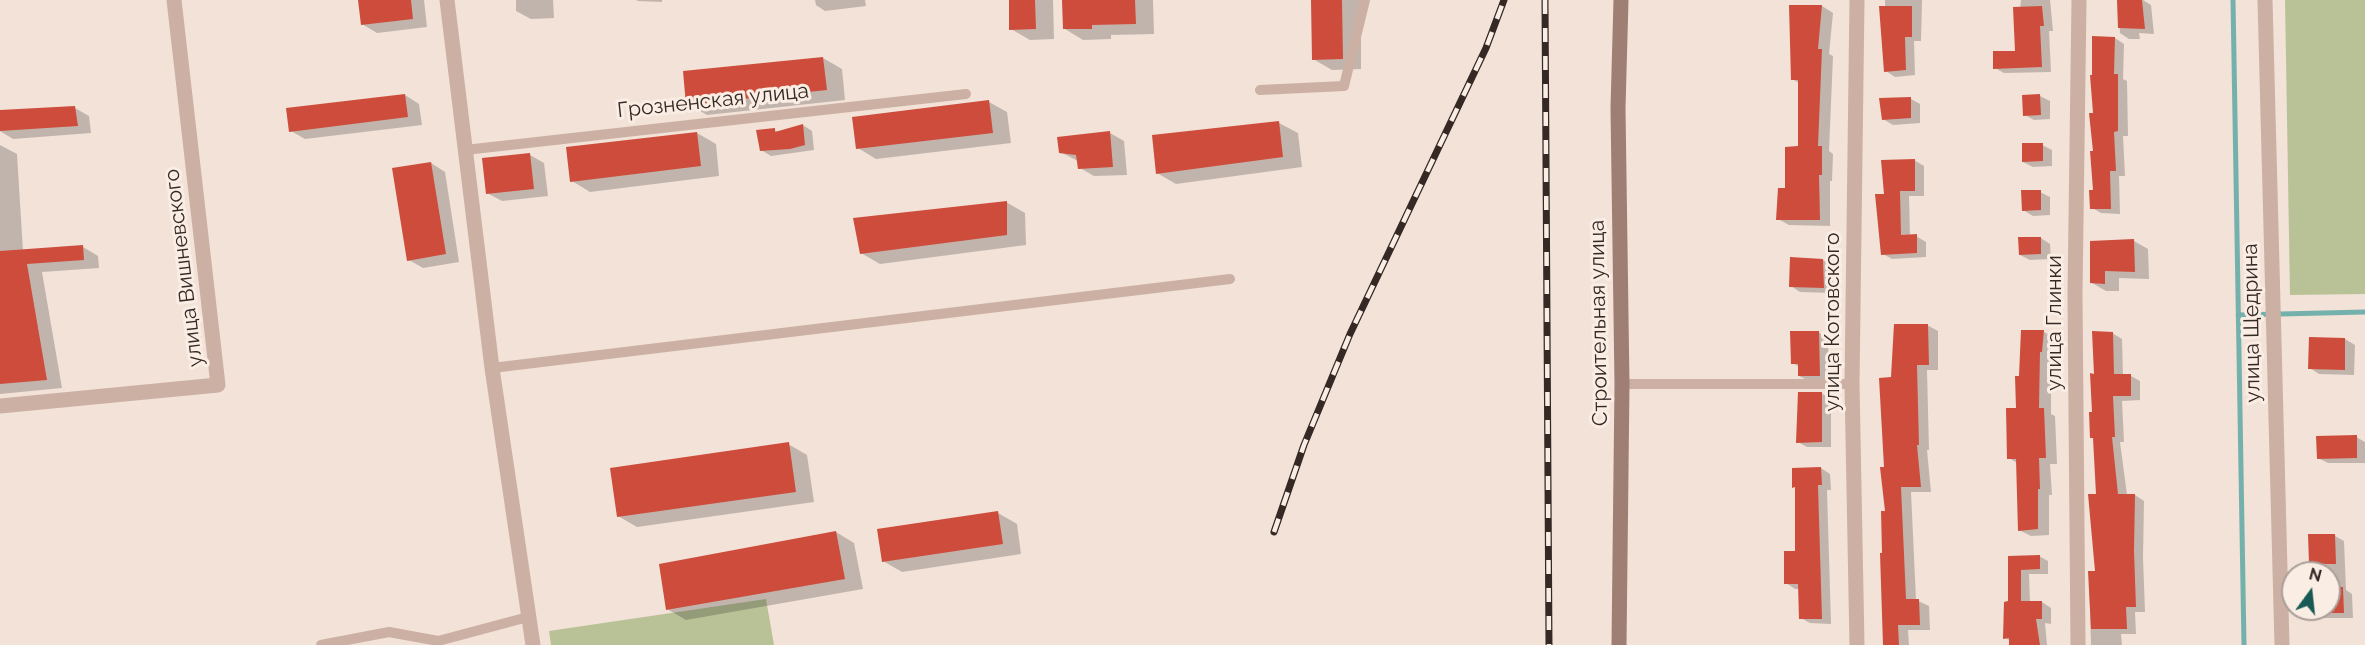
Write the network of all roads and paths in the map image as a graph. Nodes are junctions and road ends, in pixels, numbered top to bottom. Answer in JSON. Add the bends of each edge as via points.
{"nodes":[{"id":1,"x":174,"y":0,"type":"edge"},
{"id":2,"x":447,"y":0,"type":"edge"},
{"id":3,"x":1365,"y":0,"type":"edge"},
{"id":4,"x":1621,"y":0,"type":"edge"},
{"id":5,"x":1857,"y":0,"type":"edge"},
{"id":6,"x":2079,"y":0,"type":"edge"},
{"id":7,"x":2265,"y":0,"type":"edge"},
{"id":8,"x":1260,"y":90,"type":"dead end"},
{"id":9,"x":966,"y":94,"type":"dead end"},
{"id":10,"x":465,"y":150,"type":"junction"},
{"id":11,"x":1230,"y":279,"type":"dead end"},
{"id":12,"x":492,"y":368,"type":"junction"},
{"id":13,"x":1622,"y":384,"type":"junction"},
{"id":14,"x":1852,"y":384,"type":"junction"},
{"id":15,"x":0,"y":406,"type":"edge"},
{"id":16,"x":528,"y":617,"type":"junction"},
{"id":17,"x":321,"y":645,"type":"edge"},
{"id":18,"x":532,"y":645,"type":"edge"},
{"id":19,"x":1619,"y":645,"type":"edge"},
{"id":20,"x":1857,"y":645,"type":"edge"},
{"id":21,"x":2078,"y":645,"type":"edge"},
{"id":22,"x":2282,"y":645,"type":"edge"}],
"edges":[{"from":1,"to":15,"type":"street","name":"улица Вишневского","via":[[218,385]]},
{"from":2,"to":10,"type":"street"},
{"from":3,"to":8,"type":"lane","via":[[1344,86]]},
{"from":4,"to":13,"type":"street","name":"Строительная улица","via":[[1618,108]]},
{"from":5,"to":14,"type":"street","name":"улица Котовского"},
{"from":6,"to":21,"type":"street","name":"улица Глинки","via":[[2074,294]]},
{"from":7,"to":22,"type":"street","name":"улица Щедрина"},
{"from":9,"to":10,"type":"lane","name":"Грозненская улица"},
{"from":10,"to":12,"type":"street"},
{"from":11,"to":12,"type":"lane"},
{"from":12,"to":16,"type":"street"},
{"from":13,"to":14,"type":"lane"},
{"from":13,"to":19,"type":"street","name":"Строительная улица"},
{"from":14,"to":20,"type":"street","name":"улица Котовского"},
{"from":16,"to":17,"type":"lane","via":[[438,641],[389,632]]},
{"from":16,"to":18,"type":"street"}]}
